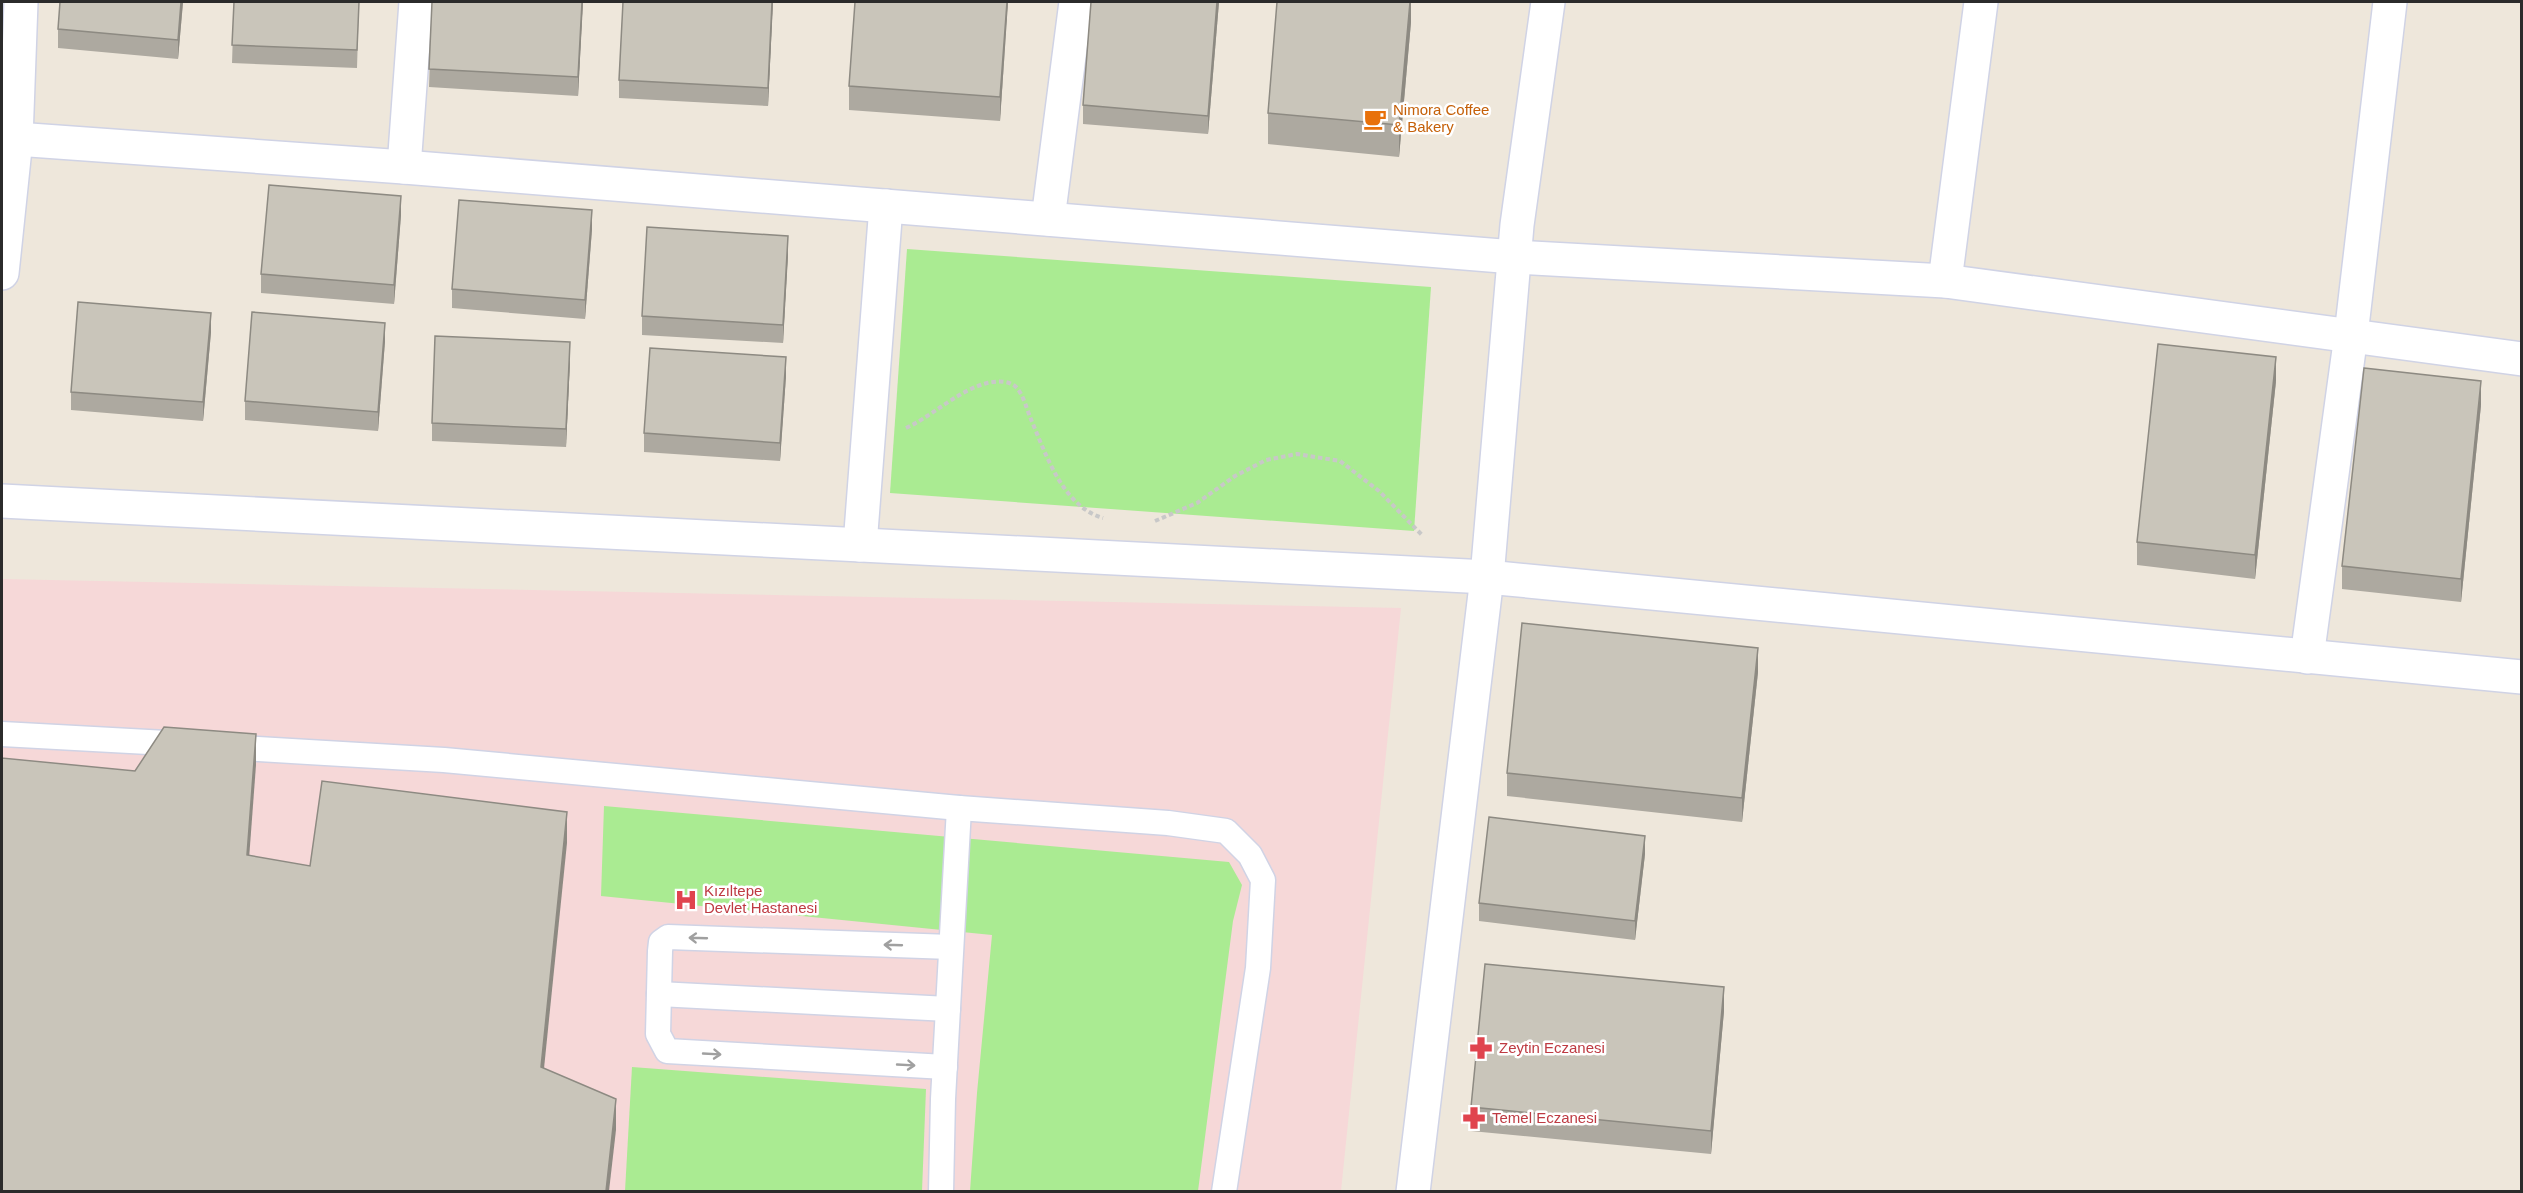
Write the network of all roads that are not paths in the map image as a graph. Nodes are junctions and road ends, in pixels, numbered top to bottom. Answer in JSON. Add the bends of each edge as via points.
{"nodes":[{"id":1,"x":21,"y":2,"type":"edge"},
{"id":2,"x":416,"y":2,"type":"edge"},
{"id":3,"x":1076,"y":2,"type":"edge"},
{"id":4,"x":1548,"y":2,"type":"edge"},
{"id":5,"x":1981,"y":2,"type":"edge"},
{"id":6,"x":2390,"y":2,"type":"edge"},
{"id":7,"x":9,"y":139,"type":"edge"},
{"id":8,"x":404,"y":167,"type":"junction"},
{"id":9,"x":886,"y":206,"type":"junction"},
{"id":10,"x":1048,"y":219,"type":"junction"},
{"id":11,"x":1514,"y":258,"type":"junction"},
{"id":12,"x":2,"y":273,"type":"edge"},
{"id":13,"x":1945,"y":281,"type":"junction"},
{"id":14,"x":2351,"y":335,"type":"junction"},
{"id":15,"x":2522,"y":359,"type":"edge"},
{"id":16,"x":2,"y":501,"type":"edge"},
{"id":17,"x":860,"y":545,"type":"junction"},
{"id":18,"x":1487,"y":577,"type":"junction"},
{"id":19,"x":2307,"y":657,"type":"junction"},
{"id":20,"x":2522,"y":677,"type":"edge"},
{"id":21,"x":2,"y":734,"type":"edge"},
{"id":22,"x":959,"y":808,"type":"junction"},
{"id":23,"x":951,"y":947,"type":"junction"},
{"id":24,"x":659,"y":994,"type":"junction"},
{"id":25,"x":948,"y":1009,"type":"junction"},
{"id":26,"x":945,"y":1067,"type":"junction"},
{"id":27,"x":941,"y":1191,"type":"edge"},
{"id":28,"x":1224,"y":1191,"type":"edge"},
{"id":29,"x":1413,"y":1191,"type":"edge"}],
"edges":[{"from":1,"to":7,"type":"street"},
{"from":2,"to":8,"type":"street"},
{"from":3,"to":10,"type":"street"},
{"from":4,"to":11,"type":"street"},
{"from":5,"to":13,"type":"street"},
{"from":6,"to":14,"type":"street"},
{"from":7,"to":8,"type":"street"},
{"from":7,"to":12,"type":"street"},
{"from":8,"to":9,"type":"street"},
{"from":9,"to":10,"type":"street"},
{"from":9,"to":17,"type":"street"},
{"from":10,"to":11,"type":"street"},
{"from":11,"to":13,"type":"street"},
{"from":11,"to":18,"type":"street"},
{"from":13,"to":14,"type":"street"},
{"from":14,"to":15,"type":"street"},
{"from":14,"to":19,"type":"street"},
{"from":16,"to":17,"type":"street"},
{"from":17,"to":18,"type":"street"},
{"from":18,"to":19,"type":"street"},
{"from":18,"to":29,"type":"street"},
{"from":19,"to":20,"type":"street"},
{"from":21,"to":22,"type":"lane","via":[[444,760]]},
{"from":22,"to":23,"type":"lane"},
{"from":22,"to":28,"type":"lane","via":[[1226,831],[1251,855],[1263,880],[1258,968]]},
{"from":23,"to":24,"type":"lane","one_way":true,"via":[[668,936],[661,942]]},
{"from":23,"to":25,"type":"lane"},
{"from":24,"to":25,"type":"lane"},
{"from":24,"to":26,"type":"lane","one_way":true,"via":[[658,1034],[667,1051]]},
{"from":25,"to":26,"type":"lane"},
{"from":26,"to":27,"type":"lane"}]}
